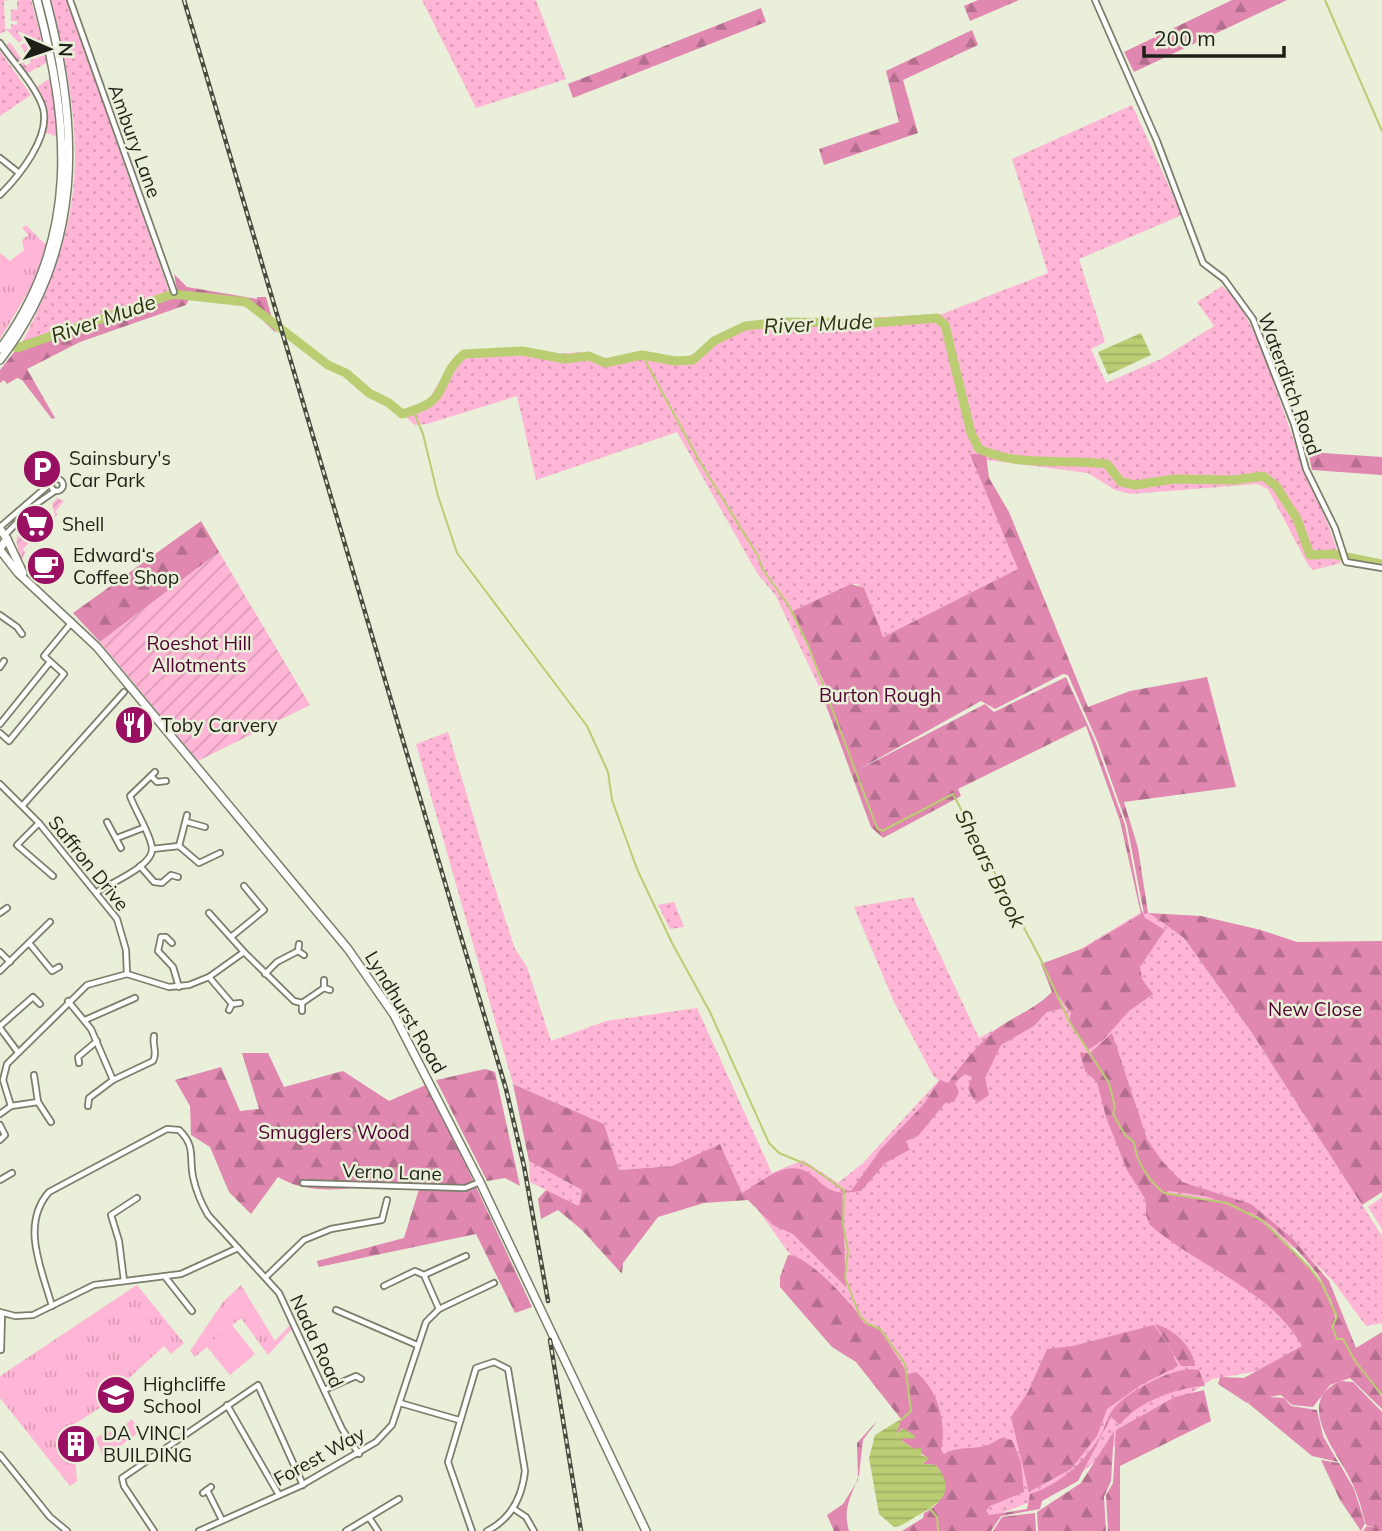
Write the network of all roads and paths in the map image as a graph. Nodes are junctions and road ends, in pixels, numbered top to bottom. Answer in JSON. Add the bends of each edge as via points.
{"nodes":[{"id":1,"x":37,"y":0,"type":"edge"},
{"id":2,"x":46,"y":0,"type":"edge"},
{"id":3,"x":70,"y":0,"type":"edge"},
{"id":4,"x":1095,"y":0,"type":"edge"},
{"id":5,"x":0,"y":43,"type":"edge"},
{"id":6,"x":0,"y":158,"type":"edge"},
{"id":7,"x":19,"y":173,"type":"junction"},
{"id":8,"x":0,"y":195,"type":"edge"},
{"id":9,"x":174,"y":292,"type":"dead end"},
{"id":10,"x":0,"y":349,"type":"edge"},
{"id":11,"x":0,"y":360,"type":"edge"},
{"id":12,"x":51,"y":484,"type":"junction"},
{"id":13,"x":55,"y":491,"type":"junction"},
{"id":14,"x":3,"y":532,"type":"edge"},
{"id":15,"x":0,"y":549,"type":"edge"},
{"id":16,"x":1382,"y":568,"type":"edge"},
{"id":17,"x":29,"y":582,"type":"junction"},
{"id":18,"x":0,"y":615,"type":"edge"},
{"id":19,"x":72,"y":621,"type":"junction"},
{"id":20,"x":22,"y":634,"type":"dead end"},
{"id":21,"x":50,"y":662,"type":"junction"},
{"id":22,"x":124,"y":692,"type":"dead end"},
{"id":23,"x":0,"y":724,"type":"edge"},
{"id":24,"x":0,"y":733,"type":"edge"},
{"id":25,"x":166,"y":781,"type":"dead end"},
{"id":26,"x":1,"y":788,"type":"edge"},
{"id":27,"x":123,"y":792,"type":"dead end"},
{"id":28,"x":130,"y":796,"type":"junction"},
{"id":29,"x":23,"y":805,"type":"junction"},
{"id":30,"x":187,"y":815,"type":"dead end"},
{"id":31,"x":39,"y":822,"type":"junction"},
{"id":32,"x":107,"y":822,"type":"dead end"},
{"id":33,"x":187,"y":822,"type":"junction"},
{"id":34,"x":205,"y":827,"type":"dead end"},
{"id":35,"x":143,"y":828,"type":"junction"},
{"id":36,"x":117,"y":838,"type":"junction"},
{"id":37,"x":17,"y":845,"type":"junction"},
{"id":38,"x":179,"y":846,"type":"junction"},
{"id":39,"x":121,"y":848,"type":"dead end"},
{"id":40,"x":152,"y":849,"type":"junction"},
{"id":41,"x":10,"y":852,"type":"dead end"},
{"id":42,"x":220,"y":853,"type":"dead end"},
{"id":43,"x":140,"y":866,"type":"junction"},
{"id":44,"x":169,"y":869,"type":"dead end"},
{"id":45,"x":171,"y":875,"type":"junction"},
{"id":46,"x":53,"y":876,"type":"dead end"},
{"id":47,"x":178,"y":877,"type":"dead end"},
{"id":48,"x":255,"y":886,"type":"dead end"},
{"id":49,"x":244,"y":887,"type":"dead end"},
{"id":50,"x":97,"y":892,"type":"junction"},
{"id":51,"x":249,"y":892,"type":"junction"},
{"id":52,"x":7,"y":908,"type":"dead end"},
{"id":53,"x":0,"y":913,"type":"edge"},
{"id":54,"x":209,"y":913,"type":"dead end"},
{"id":55,"x":50,"y":922,"type":"dead end"},
{"id":56,"x":232,"y":937,"type":"junction"},
{"id":57,"x":29,"y":943,"type":"junction"},
{"id":58,"x":172,"y":943,"type":"dead end"},
{"id":59,"x":299,"y":944,"type":"dead end"},
{"id":60,"x":298,"y":951,"type":"junction"},
{"id":61,"x":0,"y":952,"type":"edge"},
{"id":62,"x":244,"y":952,"type":"junction"},
{"id":63,"x":304,"y":955,"type":"dead end"},
{"id":64,"x":10,"y":962,"type":"junction"},
{"id":65,"x":60,"y":967,"type":"dead end"},
{"id":66,"x":0,"y":971,"type":"edge"},
{"id":67,"x":127,"y":974,"type":"junction"},
{"id":68,"x":265,"y":974,"type":"junction"},
{"id":69,"x":209,"y":977,"type":"junction"},
{"id":70,"x":324,"y":980,"type":"dead end"},
{"id":71,"x":179,"y":987,"type":"junction"},
{"id":72,"x":135,"y":998,"type":"dead end"},
{"id":73,"x":68,"y":1001,"type":"junction"},
{"id":74,"x":240,"y":1003,"type":"dead end"},
{"id":75,"x":302,"y":1003,"type":"junction"},
{"id":76,"x":40,"y":1004,"type":"dead end"},
{"id":77,"x":232,"y":1004,"type":"junction"},
{"id":78,"x":229,"y":1010,"type":"dead end"},
{"id":79,"x":302,"y":1011,"type":"dead end"},
{"id":80,"x":85,"y":1020,"type":"junction"},
{"id":81,"x":0,"y":1027,"type":"edge"},
{"id":82,"x":154,"y":1036,"type":"dead end"},
{"id":83,"x":97,"y":1041,"type":"junction"},
{"id":84,"x":17,"y":1051,"type":"junction"},
{"id":85,"x":76,"y":1059,"type":"dead end"},
{"id":86,"x":2,"y":1073,"type":"edge"},
{"id":87,"x":34,"y":1075,"type":"dead end"},
{"id":88,"x":113,"y":1080,"type":"junction"},
{"id":89,"x":38,"y":1102,"type":"junction"},
{"id":90,"x":11,"y":1106,"type":"junction"},
{"id":91,"x":88,"y":1106,"type":"dead end"},
{"id":92,"x":0,"y":1114,"type":"edge"},
{"id":93,"x":51,"y":1122,"type":"dead end"},
{"id":94,"x":0,"y":1125,"type":"edge"},
{"id":95,"x":0,"y":1140,"type":"edge"},
{"id":96,"x":12,"y":1173,"type":"dead end"},
{"id":97,"x":0,"y":1180,"type":"edge"},
{"id":98,"x":303,"y":1182,"type":"dead end"},
{"id":99,"x":480,"y":1182,"type":"junction"},
{"id":100,"x":137,"y":1198,"type":"dead end"},
{"id":101,"x":387,"y":1200,"type":"dead end"},
{"id":102,"x":238,"y":1248,"type":"junction"},
{"id":103,"x":466,"y":1256,"type":"dead end"},
{"id":104,"x":424,"y":1275,"type":"junction"},
{"id":105,"x":267,"y":1276,"type":"junction"},
{"id":106,"x":166,"y":1278,"type":"junction"},
{"id":107,"x":124,"y":1282,"type":"junction"},
{"id":108,"x":494,"y":1283,"type":"dead end"},
{"id":109,"x":384,"y":1286,"type":"dead end"},
{"id":110,"x":52,"y":1306,"type":"junction"},
{"id":111,"x":336,"y":1310,"type":"dead end"},
{"id":112,"x":439,"y":1310,"type":"junction"},
{"id":113,"x":192,"y":1311,"type":"dead end"},
{"id":114,"x":1,"y":1312,"type":"edge"},
{"id":115,"x":417,"y":1345,"type":"junction"},
{"id":116,"x":1,"y":1350,"type":"edge"},
{"id":117,"x":358,"y":1375,"type":"dead end"},
{"id":118,"x":324,"y":1390,"type":"junction"},
{"id":119,"x":400,"y":1403,"type":"junction"},
{"id":120,"x":227,"y":1405,"type":"junction"},
{"id":121,"x":459,"y":1420,"type":"junction"},
{"id":122,"x":359,"y":1454,"type":"junction"},
{"id":123,"x":0,"y":1455,"type":"edge"},
{"id":124,"x":303,"y":1485,"type":"junction"},
{"id":125,"x":207,"y":1490,"type":"dead end"},
{"id":126,"x":279,"y":1495,"type":"junction"},
{"id":127,"x":399,"y":1499,"type":"dead end"},
{"id":128,"x":514,"y":1508,"type":"junction"},
{"id":129,"x":370,"y":1519,"type":"junction"},
{"id":130,"x":222,"y":1520,"type":"junction"},
{"id":131,"x":67,"y":1531,"type":"edge"},
{"id":132,"x":154,"y":1531,"type":"edge"},
{"id":133,"x":199,"y":1531,"type":"edge"},
{"id":134,"x":346,"y":1531,"type":"edge"},
{"id":135,"x":378,"y":1531,"type":"edge"},
{"id":136,"x":472,"y":1531,"type":"edge"},
{"id":137,"x":487,"y":1531,"type":"edge"},
{"id":138,"x":534,"y":1531,"type":"edge"},
{"id":139,"x":646,"y":1531,"type":"edge"}],
"edges":[{"from":1,"to":10,"type":"main road","via":[[62,117],[61,189],[49,251],[21,315]]},
{"from":2,"to":11,"type":"main road","via":[[69,117],[65,216],[42,288]]},
{"from":3,"to":9,"type":"street","name":"Ambury Lane"},
{"from":4,"to":16,"type":"street","name":"Waterditch Road","via":[[1157,141],[1203,263],[1224,279],[1253,319],[1294,424],[1306,469],[1346,562]]},
{"from":5,"to":7,"type":"street","via":[[44,115],[34,149]]},
{"from":6,"to":7,"type":"street"},
{"from":7,"to":8,"type":"street"},
{"from":12,"to":13,"type":"street"},
{"from":12,"to":13,"type":"street","via":[[57,479],[62,483]]},
{"from":12,"to":14,"type":"street"},
{"from":13,"to":14,"type":"street"},
{"from":14,"to":15,"type":"main road"},
{"from":14,"to":17,"type":"main road","name":"Lyndhurst Road"},
{"from":15,"to":17,"type":"main road","name":"Lyndhurst Road"},
{"from":17,"to":19,"type":"main road","name":"Lyndhurst Road"},
{"from":18,"to":20,"type":"street"},
{"from":19,"to":21,"type":"street","via":[[44,656]]},
{"from":19,"to":99,"type":"main road","name":"Lyndhurst Road","via":[[358,962],[422,1066]]},
{"from":21,"to":23,"type":"street"},
{"from":21,"to":24,"type":"street","via":[[64,674],[9,741]]},
{"from":22,"to":29,"type":"street"},
{"from":25,"to":28,"type":"street","via":[[157,782],[153,774]]},
{"from":26,"to":29,"type":"street","name":"Saffron Drive"},
{"from":27,"to":28,"type":"street"},
{"from":28,"to":35,"type":"street"},
{"from":29,"to":31,"type":"street","name":"Saffron Drive"},
{"from":30,"to":33,"type":"street"},
{"from":31,"to":37,"type":"street"},
{"from":31,"to":50,"type":"street","name":"Saffron Drive"},
{"from":32,"to":36,"type":"street"},
{"from":33,"to":34,"type":"street"},
{"from":33,"to":38,"type":"street"},
{"from":35,"to":36,"type":"street"},
{"from":35,"to":40,"type":"street"},
{"from":36,"to":39,"type":"street"},
{"from":37,"to":41,"type":"street"},
{"from":37,"to":46,"type":"street"},
{"from":38,"to":40,"type":"street"},
{"from":38,"to":42,"type":"street","via":[[199,863]]},
{"from":40,"to":43,"type":"street"},
{"from":43,"to":45,"type":"street","via":[[155,882],[162,883]]},
{"from":43,"to":50,"type":"street"},
{"from":44,"to":45,"type":"street"},
{"from":45,"to":47,"type":"street"},
{"from":48,"to":51,"type":"street"},
{"from":49,"to":51,"type":"street"},
{"from":50,"to":67,"type":"street","name":"Saffron Drive","via":[[119,923]]},
{"from":51,"to":56,"type":"street","via":[[262,905],[263,913]]},
{"from":52,"to":53,"type":"street"},
{"from":54,"to":56,"type":"street"},
{"from":55,"to":57,"type":"street"},
{"from":56,"to":62,"type":"street"},
{"from":57,"to":64,"type":"street"},
{"from":57,"to":65,"type":"street","via":[[52,971]]},
{"from":58,"to":71,"type":"street","via":[[161,937],[158,951],[173,967]]},
{"from":59,"to":60,"type":"street"},
{"from":60,"to":63,"type":"street"},
{"from":60,"to":68,"type":"street"},
{"from":61,"to":64,"type":"street"},
{"from":62,"to":68,"type":"street"},
{"from":62,"to":69,"type":"street"},
{"from":64,"to":66,"type":"street"},
{"from":67,"to":71,"type":"street"},
{"from":67,"to":73,"type":"street","via":[[87,985]]},
{"from":68,"to":75,"type":"street"},
{"from":69,"to":71,"type":"street"},
{"from":69,"to":77,"type":"street"},
{"from":70,"to":75,"type":"street","via":[[327,989]]},
{"from":72,"to":80,"type":"street"},
{"from":73,"to":80,"type":"street"},
{"from":73,"to":84,"type":"street","via":[[40,1034]]},
{"from":74,"to":77,"type":"street"},
{"from":75,"to":79,"type":"street"},
{"from":76,"to":81,"type":"street","via":[[33,997]]},
{"from":77,"to":78,"type":"street"},
{"from":80,"to":83,"type":"street"},
{"from":81,"to":84,"type":"street"},
{"from":82,"to":88,"type":"street","via":[[149,1044],[156,1054],[153,1061]]},
{"from":83,"to":85,"type":"street"},
{"from":83,"to":88,"type":"street"},
{"from":84,"to":86,"type":"street"},
{"from":86,"to":90,"type":"street"},
{"from":87,"to":89,"type":"street"},
{"from":88,"to":91,"type":"street","via":[[89,1098]]},
{"from":89,"to":90,"type":"street"},
{"from":89,"to":93,"type":"street"},
{"from":90,"to":92,"type":"street"},
{"from":94,"to":95,"type":"street","via":[[5,1135]]},
{"from":96,"to":97,"type":"street"},
{"from":98,"to":99,"type":"street","name":"Verno Lane","via":[[466,1188]]},
{"from":99,"to":139,"type":"main road","name":"Lyndhurst Road"},
{"from":100,"to":107,"type":"street","via":[[111,1215]]},
{"from":101,"to":105,"type":"street","via":[[382,1220],[331,1228],[304,1240]]},
{"from":102,"to":105,"type":"street","name":"Nada Road"},
{"from":102,"to":106,"type":"street"},
{"from":102,"to":110,"type":"street","name":"Nada Road","via":[[200,1202],[189,1139],[180,1130],[167,1129],[42,1200],[34,1224],[35,1247]]},
{"from":103,"to":104,"type":"street"},
{"from":104,"to":109,"type":"street","via":[[415,1271]]},
{"from":104,"to":112,"type":"street"},
{"from":105,"to":118,"type":"street","name":"Nada Road","via":[[286,1305]]},
{"from":106,"to":107,"type":"street"},
{"from":106,"to":113,"type":"street"},
{"from":107,"to":110,"type":"street","via":[[94,1285]]},
{"from":108,"to":112,"type":"street","name":"Forest Way"},
{"from":110,"to":114,"type":"street","via":[[33,1315]]},
{"from":111,"to":115,"type":"street"},
{"from":112,"to":115,"type":"street","name":"Forest Way","via":[[425,1322]]},
{"from":114,"to":116,"type":"street"},
{"from":115,"to":119,"type":"street","name":"Forest Way"},
{"from":117,"to":118,"type":"street"},
{"from":118,"to":122,"type":"street","name":"Nada Road"},
{"from":119,"to":121,"type":"street"},
{"from":119,"to":122,"type":"street","name":"Forest Way","via":[[392,1425]]},
{"from":120,"to":124,"type":"street","via":[[258,1385]]},
{"from":120,"to":126,"type":"street"},
{"from":120,"to":132,"type":"street","via":[[122,1478]]},
{"from":121,"to":128,"type":"street","via":[[476,1368],[494,1362],[508,1369],[524,1471]]},
{"from":121,"to":136,"type":"street","via":[[448,1462]]},
{"from":122,"to":124,"type":"street","name":"Forest Way"},
{"from":123,"to":131,"type":"street"},
{"from":124,"to":126,"type":"street","name":"Forest Way"},
{"from":125,"to":130,"type":"street"},
{"from":126,"to":130,"type":"street","name":"Forest Way"},
{"from":127,"to":129,"type":"street"},
{"from":128,"to":137,"type":"street"},
{"from":128,"to":138,"type":"street"},
{"from":129,"to":134,"type":"street"},
{"from":129,"to":135,"type":"street"},
{"from":130,"to":133,"type":"street","name":"Forest Way"}]}
